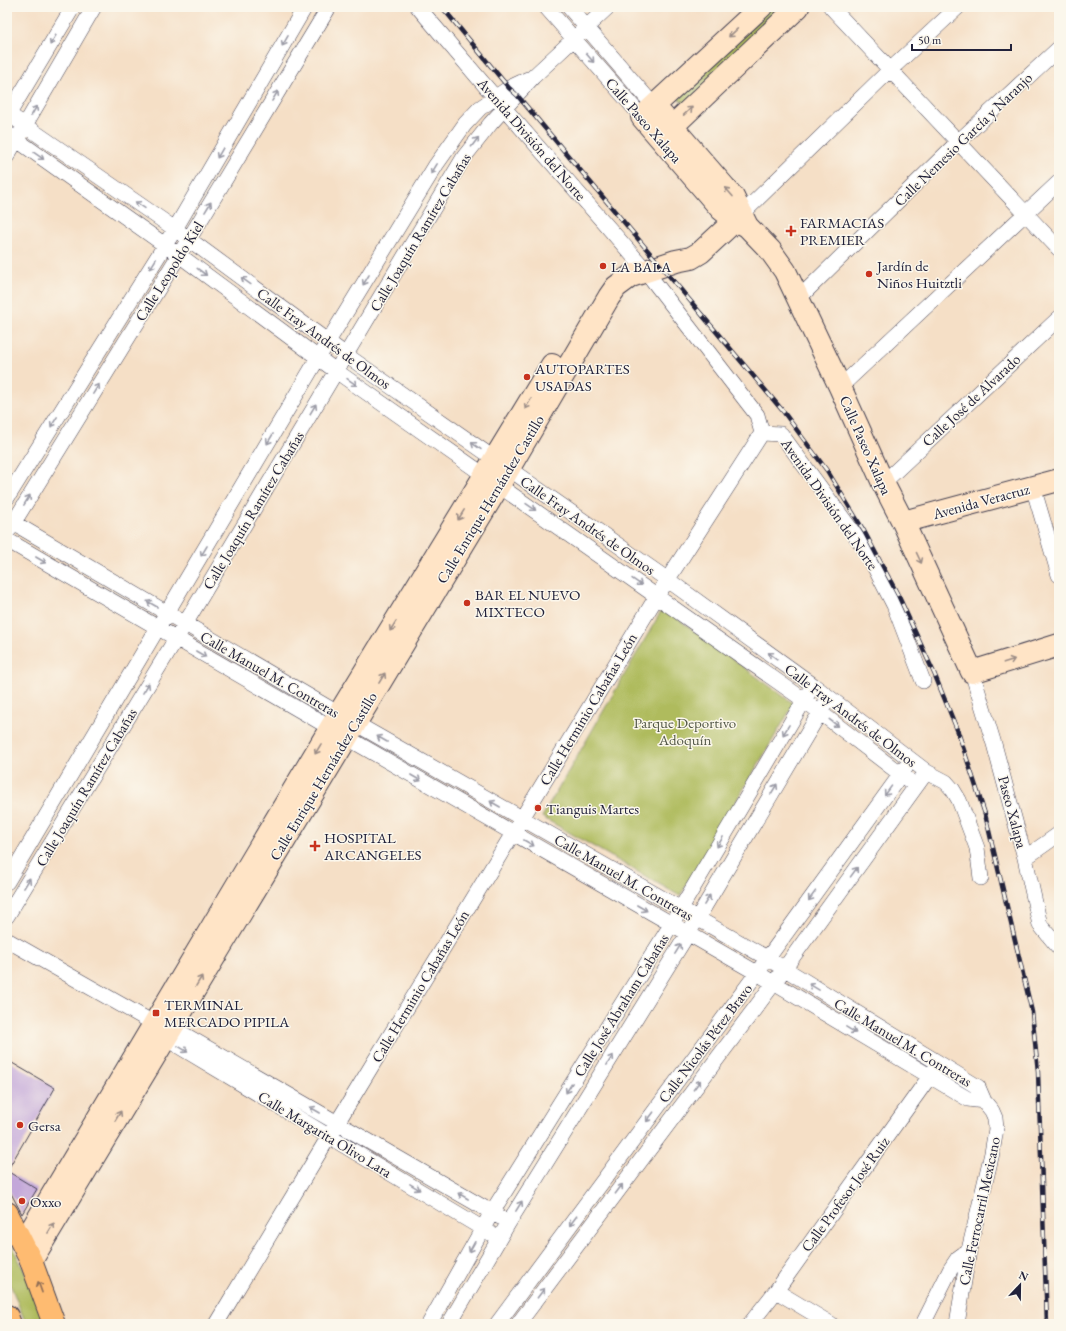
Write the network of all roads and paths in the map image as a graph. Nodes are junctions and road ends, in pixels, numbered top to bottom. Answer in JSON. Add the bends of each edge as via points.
{"nodes":[{"id":1,"x":73,"y":7,"type":"edge"},
{"id":2,"x":94,"y":7,"type":"edge"},
{"id":3,"x":305,"y":7,"type":"edge"},
{"id":4,"x":329,"y":7,"type":"edge"},
{"id":5,"x":418,"y":7,"type":"edge"},
{"id":6,"x":546,"y":7,"type":"edge"},
{"id":7,"x":569,"y":7,"type":"edge"},
{"id":8,"x":608,"y":7,"type":"edge"},
{"id":9,"x":761,"y":7,"type":"edge"},
{"id":10,"x":798,"y":7,"type":"edge"},
{"id":11,"x":831,"y":7,"type":"edge"},
{"id":12,"x":958,"y":7,"type":"edge"},
{"id":13,"x":586,"y":27,"type":"junction"},
{"id":14,"x":573,"y":39,"type":"junction"},
{"id":15,"x":1059,"y":48,"type":"edge"},
{"id":16,"x":890,"y":70,"type":"junction"},
{"id":17,"x":500,"y":103,"type":"junction"},
{"id":18,"x":648,"y":111,"type":"junction"},
{"id":19,"x":8,"y":115,"type":"edge"},
{"id":20,"x":25,"y":126,"type":"junction"},
{"id":21,"x":666,"y":132,"type":"junction"},
{"id":22,"x":12,"y":137,"type":"edge"},
{"id":23,"x":958,"y":142,"type":"junction"},
{"id":24,"x":7,"y":156,"type":"edge"},
{"id":25,"x":1059,"y":182,"type":"edge"},
{"id":26,"x":1025,"y":213,"type":"junction"},
{"id":27,"x":405,"y":215,"type":"junction"},
{"id":28,"x":741,"y":220,"type":"junction"},
{"id":29,"x":423,"y":227,"type":"junction"},
{"id":30,"x":175,"y":229,"type":"junction"},
{"id":31,"x":189,"y":239,"type":"junction"},
{"id":32,"x":165,"y":244,"type":"junction"},
{"id":33,"x":1059,"y":249,"type":"edge"},
{"id":34,"x":179,"y":255,"type":"junction"},
{"id":35,"x":644,"y":268,"type":"junction"},
{"id":36,"x":799,"y":298,"type":"junction"},
{"id":37,"x":1059,"y":318,"type":"edge"},
{"id":38,"x":328,"y":342,"type":"junction"},
{"id":39,"x":346,"y":354,"type":"junction"},
{"id":40,"x":318,"y":358,"type":"junction"},
{"id":41,"x":336,"y":371,"type":"junction"},
{"id":42,"x":840,"y":387,"type":"junction"},
{"id":43,"x":762,"y":433,"type":"junction"},
{"id":44,"x":261,"y":454,"type":"junction"},
{"id":45,"x":280,"y":465,"type":"junction"},
{"id":46,"x":497,"y":472,"type":"junction"},
{"id":47,"x":1059,"y":480,"type":"edge"},
{"id":48,"x":883,"y":483,"type":"junction"},
{"id":49,"x":1033,"y":487,"type":"junction"},
{"id":50,"x":7,"y":498,"type":"edge"},
{"id":51,"x":226,"y":514,"type":"junction"},
{"id":52,"x":903,"y":522,"type":"junction"},
{"id":53,"x":245,"y":524,"type":"junction"},
{"id":54,"x":9,"y":525,"type":"edge"},
{"id":55,"x":7,"y":540,"type":"edge"},
{"id":56,"x":1059,"y":575,"type":"edge"},
{"id":57,"x":668,"y":580,"type":"junction"},
{"id":58,"x":657,"y":596,"type":"junction"},
{"id":59,"x":167,"y":613,"type":"junction"},
{"id":60,"x":185,"y":624,"type":"junction"},
{"id":61,"x":158,"y":629,"type":"junction"},
{"id":62,"x":176,"y":639,"type":"junction"},
{"id":63,"x":1059,"y":645,"type":"edge"},
{"id":64,"x":972,"y":672,"type":"junction"},
{"id":65,"x":923,"y":681,"type":"dead end"},
{"id":66,"x":813,"y":685,"type":"junction"},
{"id":67,"x":829,"y":697,"type":"junction"},
{"id":68,"x":804,"y":700,"type":"junction"},
{"id":69,"x":820,"y":712,"type":"junction"},
{"id":70,"x":102,"y":722,"type":"junction"},
{"id":71,"x":342,"y":726,"type":"junction"},
{"id":72,"x":119,"y":733,"type":"junction"},
{"id":73,"x":911,"y":760,"type":"junction"},
{"id":74,"x":927,"y":772,"type":"junction"},
{"id":75,"x":901,"y":774,"type":"junction"},
{"id":76,"x":916,"y":786,"type":"junction"},
{"id":77,"x":44,"y":818,"type":"junction"},
{"id":78,"x":522,"y":819,"type":"junction"},
{"id":79,"x":61,"y":828,"type":"junction"},
{"id":80,"x":513,"y":834,"type":"junction"},
{"id":81,"x":1059,"y":834,"type":"edge"},
{"id":82,"x":1025,"y":858,"type":"junction"},
{"id":83,"x":981,"y":878,"type":"dead end"},
{"id":84,"x":7,"y":882,"type":"edge"},
{"id":85,"x":680,"y":909,"type":"junction"},
{"id":86,"x":7,"y":916,"type":"edge"},
{"id":87,"x":697,"y":919,"type":"junction"},
{"id":88,"x":671,"y":925,"type":"junction"},
{"id":89,"x":687,"y":934,"type":"junction"},
{"id":90,"x":7,"y":940,"type":"edge"},
{"id":91,"x":1059,"y":948,"type":"edge"},
{"id":92,"x":767,"y":958,"type":"junction"},
{"id":93,"x":784,"y":968,"type":"junction"},
{"id":94,"x":757,"y":973,"type":"junction"},
{"id":95,"x":774,"y":983,"type":"junction"},
{"id":96,"x":164,"y":1030,"type":"junction"},
{"id":97,"x":939,"y":1063,"type":"junction"},
{"id":98,"x":930,"y":1077,"type":"junction"},
{"id":99,"x":984,"y":1101,"type":"junction"},
{"id":100,"x":337,"y":1123,"type":"junction"},
{"id":101,"x":330,"y":1136,"type":"junction"},
{"id":102,"x":492,"y":1212,"type":"junction"},
{"id":103,"x":7,"y":1213,"type":"edge"},
{"id":104,"x":509,"y":1222,"type":"junction"},
{"id":105,"x":483,"y":1228,"type":"junction"},
{"id":106,"x":500,"y":1238,"type":"junction"},
{"id":107,"x":969,"y":1250,"type":"junction"},
{"id":108,"x":27,"y":1253,"type":"junction"},
{"id":109,"x":776,"y":1291,"type":"junction"},
{"id":110,"x":7,"y":1316,"type":"edge"},
{"id":111,"x":827,"y":1323,"type":"edge"},
{"id":112,"x":10,"y":1324,"type":"edge"},
{"id":113,"x":54,"y":1324,"type":"edge"},
{"id":114,"x":216,"y":1324,"type":"edge"},
{"id":115,"x":429,"y":1324,"type":"edge"},
{"id":116,"x":450,"y":1324,"type":"edge"},
{"id":117,"x":497,"y":1324,"type":"edge"},
{"id":118,"x":518,"y":1324,"type":"edge"},
{"id":119,"x":750,"y":1324,"type":"edge"},
{"id":120,"x":923,"y":1324,"type":"edge"},
{"id":121,"x":957,"y":1324,"type":"edge"}],
"edges":[{"from":1,"to":19,"type":"street","one_way":true},
{"from":20,"to":2,"type":"street","one_way":true},
{"from":3,"to":30,"type":"street","name":"Calle Leopoldo Kiel","one_way":true},
{"from":31,"to":4,"type":"street","name":"Calle Leopoldo Kiel","one_way":true},
{"from":5,"to":17,"type":"street","name":"Avenida División del Norte"},
{"from":6,"to":14,"type":"street","name":"Calle Paseo Xalapa"},
{"from":7,"to":13,"type":"street","name":"Calle Paseo Xalapa"},
{"from":8,"to":13,"type":"street"},
{"from":9,"to":18,"type":"main road","one_way":true},
{"from":21,"to":10,"type":"main road","one_way":true},
{"from":11,"to":16,"type":"street"},
{"from":12,"to":16,"type":"street"},
{"from":13,"to":14,"type":"street"},
{"from":13,"to":18,"type":"street","name":"Calle Paseo Xalapa"},
{"from":14,"to":17,"type":"street"},
{"from":14,"to":18,"type":"street","name":"Calle Paseo Xalapa","one_way":true},
{"from":15,"to":23,"type":"street","name":"Calle Nemesio García y Naranjo"},
{"from":16,"to":23,"type":"street"},
{"from":16,"to":28,"type":"street"},
{"from":17,"to":27,"type":"street","name":"Calle Joaquín Ramírez Cabañas","one_way":true,"via":[[480,108],[465,124]]},
{"from":29,"to":17,"type":"street","name":"Calle Joaquín Ramírez Cabañas","one_way":true,"via":[[464,157]]},
{"from":17,"to":35,"type":"street","name":"Avenida División del Norte"},
{"from":18,"to":21,"type":"main road","name":"Calle Paseo Xalapa"},
{"from":19,"to":20,"type":"street","name":"Calle Fray Andrés de Olmos"},
{"from":20,"to":22,"type":"street"},
{"from":30,"to":20,"type":"street","name":"Calle Fray Andrés de Olmos","one_way":true},
{"from":21,"to":28,"type":"main road","name":"Calle Paseo Xalapa","via":[[733,197]]},
{"from":22,"to":24,"type":"street"},
{"from":22,"to":32,"type":"street","name":"Calle Fray Andrés de Olmos","one_way":true},
{"from":23,"to":26,"type":"street"},
{"from":23,"to":36,"type":"street","name":"Calle Nemesio García y Naranjo"},
{"from":25,"to":26,"type":"street"},
{"from":26,"to":33,"type":"street"},
{"from":26,"to":42,"type":"street"},
{"from":27,"to":29,"type":"street"},
{"from":27,"to":38,"type":"street","name":"Calle Joaquín Ramírez Cabañas","one_way":true},
{"from":28,"to":35,"type":"main road","name":"Calle Enrique Hernández Castillo","via":[[691,258]]},
{"from":28,"to":36,"type":"main road","name":"Calle Paseo Xalapa","via":[[770,250]]},
{"from":29,"to":39,"type":"street","name":"Calle Joaquín Ramírez Cabañas"},
{"from":30,"to":31,"type":"street","name":"Calle Fray Andrés de Olmos"},
{"from":30,"to":32,"type":"street","name":"Calle Leopoldo Kiel"},
{"from":31,"to":34,"type":"street","name":"Calle Leopoldo Kiel"},
{"from":38,"to":31,"type":"street","name":"Calle Fray Andrés de Olmos","one_way":true},
{"from":32,"to":34,"type":"street","name":"Calle Fray Andrés de Olmos"},
{"from":32,"to":50,"type":"street","name":"Calle Leopoldo Kiel","one_way":true},
{"from":34,"to":40,"type":"street","name":"Calle Fray Andrés de Olmos","one_way":true},
{"from":54,"to":34,"type":"street","name":"Calle Leopoldo Kiel","one_way":true},
{"from":35,"to":43,"type":"street","via":[[757,415]]},
{"from":35,"to":46,"type":"main road","name":"Calle Enrique Hernández Castillo","via":[[616,287]]},
{"from":36,"to":42,"type":"main road","name":"Calle Paseo Xalapa"},
{"from":37,"to":48,"type":"street","name":"Calle José de Alvarado"},
{"from":38,"to":39,"type":"street","name":"Calle Fray Andrés de Olmos"},
{"from":38,"to":40,"type":"street","name":"Calle Joaquín Ramírez Cabañas"},
{"from":39,"to":41,"type":"street","name":"Calle Joaquín Ramírez Cabañas"},
{"from":46,"to":39,"type":"street","name":"Calle Fray Andrés de Olmos","one_way":true},
{"from":40,"to":41,"type":"street","name":"Calle Fray Andrés de Olmos"},
{"from":40,"to":44,"type":"street","name":"Calle Joaquín Ramírez Cabañas","one_way":true},
{"from":45,"to":41,"type":"street","name":"Calle Joaquín Ramírez Cabañas","one_way":true},
{"from":41,"to":46,"type":"street","name":"Calle Fray Andrés de Olmos","one_way":true},
{"from":42,"to":48,"type":"main road","name":"Calle Paseo Xalapa"},
{"from":43,"to":57,"type":"street","name":"Calle Herminio Cabañas León"},
{"from":43,"to":65,"type":"street","name":"Avenida División del Norte","via":[[780,434],[866,550],[894,605]]},
{"from":44,"to":45,"type":"street"},
{"from":44,"to":51,"type":"street","name":"Calle Joaquín Ramírez Cabañas"},
{"from":45,"to":53,"type":"street","name":"Calle Joaquín Ramírez Cabañas"},
{"from":46,"to":57,"type":"street","name":"Calle Fray Andrés de Olmos"},
{"from":46,"to":58,"type":"street","name":"Calle Fray Andrés de Olmos","one_way":true},
{"from":46,"to":71,"type":"main road","name":"Calle Enrique Hernández Castillo"},
{"from":47,"to":49,"type":"main road","name":"Avenida Veracruz"},
{"from":48,"to":52,"type":"main road","name":"Calle Paseo Xalapa"},
{"from":49,"to":52,"type":"main road","name":"Avenida Veracruz"},
{"from":49,"to":56,"type":"street"},
{"from":51,"to":53,"type":"street"},
{"from":51,"to":59,"type":"street","name":"Calle Joaquín Ramírez Cabañas","one_way":true},
{"from":52,"to":64,"type":"main road","name":"Calle Paseo Xalapa","one_way":true},
{"from":53,"to":60,"type":"street","name":"Calle Joaquín Ramírez Cabañas"},
{"from":59,"to":54,"type":"street","name":"Calle Manuel M. Contreras","one_way":true},
{"from":55,"to":61,"type":"street","name":"Calle Manuel M. Contreras","one_way":true},
{"from":57,"to":58,"type":"street","name":"Calle Herminio Cabañas León"},
{"from":66,"to":57,"type":"street","name":"Calle Fray Andrés de Olmos","one_way":true},
{"from":58,"to":68,"type":"street","name":"Calle Fray Andrés de Olmos"},
{"from":58,"to":78,"type":"street","name":"Calle Herminio Cabañas León"},
{"from":59,"to":60,"type":"street","name":"Calle Manuel M. Contreras"},
{"from":59,"to":61,"type":"street","name":"Calle Joaquín Ramírez Cabañas"},
{"from":60,"to":62,"type":"street","name":"Calle Joaquín Ramírez Cabañas"},
{"from":60,"to":71,"type":"street","name":"Calle Manuel M. Contreras"},
{"from":61,"to":62,"type":"street","name":"Calle Manuel M. Contreras"},
{"from":61,"to":70,"type":"street","name":"Calle Joaquín Ramírez Cabañas"},
{"from":62,"to":71,"type":"street","name":"Calle Manuel M. Contreras","one_way":true},
{"from":72,"to":62,"type":"street","name":"Calle Joaquín Ramírez Cabañas","one_way":true},
{"from":64,"to":63,"type":"main road","one_way":true},
{"from":64,"to":82,"type":"street","name":"Paseo Xalapa"},
{"from":66,"to":67,"type":"street","name":"Calle Fray Andrés de Olmos"},
{"from":66,"to":68,"type":"street","name":"Calle José Abraham Cabañas"},
{"from":67,"to":69,"type":"street","name":"Calle José Abraham Cabañas"},
{"from":67,"to":73,"type":"street","name":"Calle Fray Andrés de Olmos"},
{"from":68,"to":69,"type":"street","name":"Calle Fray Andrés de Olmos"},
{"from":68,"to":85,"type":"street","name":"Calle José Abraham Cabañas","one_way":true},
{"from":69,"to":75,"type":"street","name":"Calle Fray Andrés de Olmos","one_way":true},
{"from":87,"to":69,"type":"street","name":"Calle José Abraham Cabañas","one_way":true},
{"from":70,"to":72,"type":"street"},
{"from":70,"to":77,"type":"street","name":"Calle Joaquín Ramírez Cabañas"},
{"from":78,"to":71,"type":"street","name":"Calle Manuel M. Contreras","one_way":true},
{"from":71,"to":80,"type":"street","name":"Calle Manuel M. Contreras","one_way":true},
{"from":71,"to":96,"type":"main road","name":"Calle Enrique Hernández Castillo"},
{"from":72,"to":79,"type":"street","name":"Calle Joaquín Ramírez Cabañas"},
{"from":73,"to":74,"type":"street","name":"Calle Fray Andrés de Olmos"},
{"from":73,"to":75,"type":"street","name":"Calle Nicolás Pérez Bravo"},
{"from":74,"to":76,"type":"street","name":"Calle Nicolás Pérez Bravo"},
{"from":74,"to":83,"type":"street","name":"Calle Fray Andrés de Olmos","via":[[946,782],[959,800],[977,848]]},
{"from":75,"to":76,"type":"street","name":"Calle Fray Andrés de Olmos"},
{"from":75,"to":92,"type":"street","name":"Calle Nicolás Pérez Bravo","one_way":true},
{"from":93,"to":76,"type":"street","name":"Calle Nicolás Pérez Bravo","one_way":true},
{"from":77,"to":79,"type":"street"},
{"from":77,"to":84,"type":"street","name":"Calle Joaquín Ramírez Cabañas"},
{"from":78,"to":80,"type":"street","name":"Calle Herminio Cabañas León"},
{"from":78,"to":85,"type":"street","name":"Calle Manuel M. Contreras"},
{"from":86,"to":79,"type":"street","name":"Calle Joaquín Ramírez Cabañas","one_way":true},
{"from":80,"to":88,"type":"street","name":"Calle Manuel M. Contreras","one_way":true},
{"from":80,"to":100,"type":"street","name":"Calle Herminio Cabañas León"},
{"from":81,"to":82,"type":"street"},
{"from":82,"to":91,"type":"street","name":"Paseo Xalapa","via":[[1040,926]]},
{"from":85,"to":87,"type":"street","name":"Calle Manuel M. Contreras"},
{"from":85,"to":88,"type":"street","name":"Calle José Abraham Cabañas"},
{"from":87,"to":89,"type":"street","name":"Calle José Abraham Cabañas"},
{"from":87,"to":92,"type":"street","name":"Calle Manuel M. Contreras"},
{"from":88,"to":89,"type":"street","name":"Calle Manuel M. Contreras"},
{"from":88,"to":102,"type":"street","name":"Calle José Abraham Cabañas","one_way":true},
{"from":89,"to":94,"type":"street","name":"Calle Manuel M. Contreras"},
{"from":104,"to":89,"type":"street","name":"Calle José Abraham Cabañas","one_way":true},
{"from":90,"to":96,"type":"street","name":"Calle Margarita Olivo Lara"},
{"from":92,"to":93,"type":"street","name":"Calle Manuel M. Contreras"},
{"from":92,"to":94,"type":"street","name":"Calle Nicolás Pérez Bravo"},
{"from":93,"to":95,"type":"street","name":"Calle Nicolás Pérez Bravo"},
{"from":97,"to":93,"type":"street","name":"Calle Manuel M. Contreras","one_way":true},
{"from":94,"to":95,"type":"street","name":"Calle Manuel M. Contreras"},
{"from":94,"to":117,"type":"street","name":"Calle Nicolás Pérez Bravo","one_way":true},
{"from":95,"to":98,"type":"street","name":"Calle Manuel M. Contreras","one_way":true},
{"from":118,"to":95,"type":"street","name":"Calle Nicolás Pérez Bravo","one_way":true},
{"from":100,"to":96,"type":"street","name":"Calle Margarita Olivo Lara","one_way":true},
{"from":96,"to":101,"type":"street","name":"Calle Margarita Olivo Lara","one_way":true},
{"from":96,"to":108,"type":"main road","name":"Calle Enrique Hernández Castillo"},
{"from":97,"to":98,"type":"street","name":"Calle Profesor José Ruiz"},
{"from":97,"to":99,"type":"street","name":"Calle Manuel M. Contreras","via":[[978,1087]]},
{"from":98,"to":99,"type":"street","name":"Calle Manuel M. Contreras","via":[[968,1099]]},
{"from":98,"to":109,"type":"street","name":"Calle Profesor José Ruiz"},
{"from":99,"to":107,"type":"street","name":"Calle Ferrocarril Mexicano","via":[[992,1111],[996,1129]]},
{"from":100,"to":101,"type":"street","name":"Calle Herminio Cabañas León"},
{"from":102,"to":100,"type":"street","name":"Calle Margarita Olivo Lara","one_way":true},
{"from":101,"to":105,"type":"street","name":"Calle Margarita Olivo Lara","one_way":true},
{"from":101,"to":114,"type":"street","name":"Calle Herminio Cabañas León"},
{"from":102,"to":104,"type":"street","name":"Calle Margarita Olivo Lara"},
{"from":102,"to":105,"type":"street","name":"Calle José Abraham Cabañas"},
{"from":103,"to":108,"type":"highway"},
{"from":104,"to":106,"type":"street","name":"Calle José Abraham Cabañas"},
{"from":105,"to":106,"type":"street","name":"Calle Margarita Olivo Lara"},
{"from":105,"to":115,"type":"street","name":"Calle José Abraham Cabañas","one_way":true},
{"from":106,"to":116,"type":"street","name":"Calle José Abraham Cabañas"},
{"from":107,"to":120,"type":"street","via":[[958,1258],[950,1270]]},
{"from":107,"to":121,"type":"street","name":"Calle Ferrocarril Mexicano"},
{"from":113,"to":108,"type":"highway","one_way":true},
{"from":109,"to":111,"type":"street"},
{"from":109,"to":119,"type":"street","name":"Calle Profesor José Ruiz"},
{"from":110,"to":112,"type":"highway"}]}
